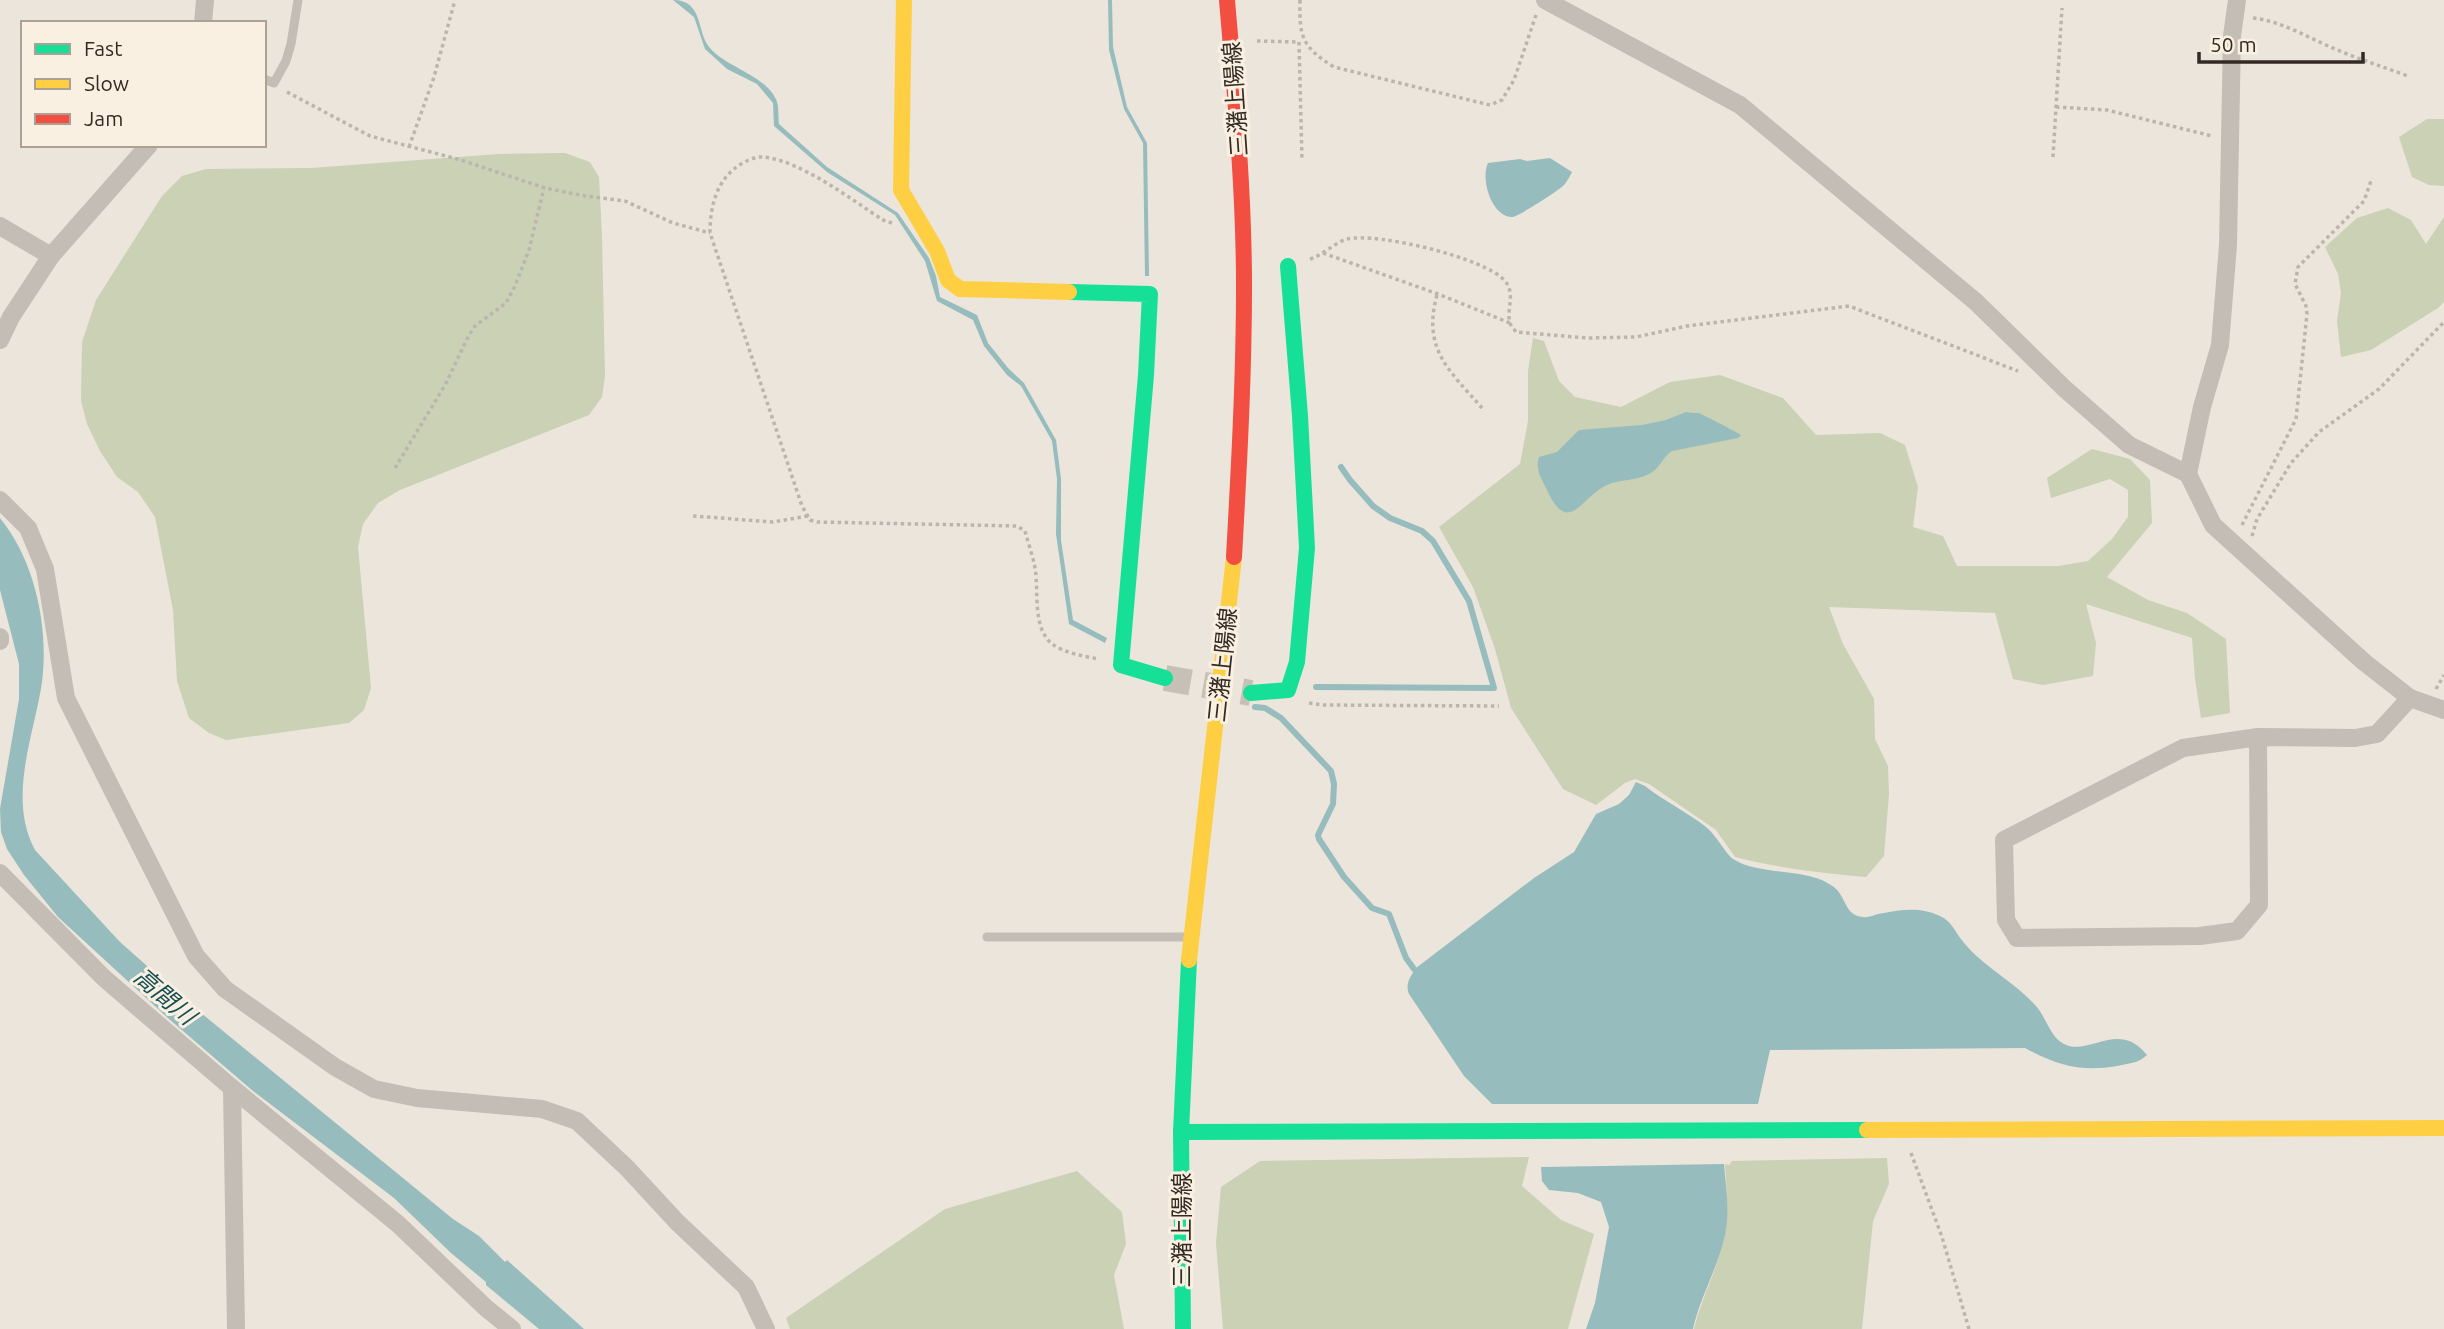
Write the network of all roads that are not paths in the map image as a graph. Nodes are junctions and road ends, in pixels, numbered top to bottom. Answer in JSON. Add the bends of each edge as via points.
{"nodes":[{"id":1,"x":205,"y":0,"type":"edge"},
{"id":2,"x":298,"y":0,"type":"edge"},
{"id":3,"x":904,"y":0,"type":"edge"},
{"id":4,"x":1227,"y":0,"type":"edge"},
{"id":5,"x":1541,"y":6,"type":"edge"},
{"id":6,"x":2236,"y":8,"type":"edge"},
{"id":7,"x":203,"y":21,"type":"edge"},
{"id":8,"x":269,"y":81,"type":"edge"},
{"id":9,"x":147,"y":147,"type":"edge"},
{"id":10,"x":0,"y":226,"type":"edge"},
{"id":11,"x":51,"y":256,"type":"junction"},
{"id":12,"x":1288,"y":266,"type":"dead end"},
{"id":13,"x":0,"y":340,"type":"edge"},
{"id":14,"x":2188,"y":474,"type":"junction"},
{"id":15,"x":0,"y":500,"type":"edge"},
{"id":16,"x":1165,"y":678,"type":"tunnel mouth"},
{"id":17,"x":1251,"y":693,"type":"tunnel mouth"},
{"id":18,"x":2410,"y":698,"type":"junction"},
{"id":19,"x":2444,"y":710,"type":"edge"},
{"id":20,"x":2258,"y":737,"type":"junction"},
{"id":21,"x":0,"y":873,"type":"edge"},
{"id":22,"x":1192,"y":936,"type":"junction"},
{"id":23,"x":987,"y":937,"type":"dead end"},
{"id":24,"x":232,"y":1088,"type":"junction"},
{"id":25,"x":2444,"y":1128,"type":"edge"},
{"id":26,"x":1181,"y":1132,"type":"junction"},
{"id":27,"x":236,"y":1329,"type":"edge"},
{"id":28,"x":512,"y":1329,"type":"edge"},
{"id":29,"x":765,"y":1329,"type":"edge"},
{"id":30,"x":1183,"y":1329,"type":"edge"}],
"edges":[{"from":1,"to":7,"type":"street"},
{"from":2,"to":8,"type":"lane","via":[[286,61]]},
{"from":3,"to":16,"type":"street","via":[[901,190],[937,251],[948,281],[960,289],[1150,294],[1121,665]]},
{"from":4,"to":22,"type":"street","name":"三潴上陽線","via":[[1244,285],[1241,431],[1234,556]]},
{"from":5,"to":14,"type":"street","via":[[1740,105],[1976,302],[2129,445]]},
{"from":6,"to":14,"type":"street","via":[[2220,345]]},
{"from":9,"to":11,"type":"street"},
{"from":10,"to":11,"type":"street"},
{"from":11,"to":13,"type":"street"},
{"from":12,"to":17,"type":"street","via":[[1307,548],[1297,662],[1287,690]]},
{"from":14,"to":18,"type":"street","via":[[2213,525]]},
{"from":15,"to":29,"type":"street","via":[[29,528],[45,569],[66,698],[196,956],[225,989],[374,1089],[416,1098],[542,1109],[577,1121],[746,1287]]},
{"from":18,"to":19,"type":"street"},
{"from":18,"to":20,"type":"street","via":[[2377,734]]},
{"from":20,"to":20,"type":"street","via":[[2183,748],[2004,840],[2006,920],[2017,938],[2200,936],[2237,931],[2259,905]]},
{"from":21,"to":24,"type":"street","via":[[104,978]]},
{"from":22,"to":23,"type":"lane"},
{"from":22,"to":26,"type":"street","name":"三潴上陽線"},
{"from":24,"to":27,"type":"street"},
{"from":24,"to":28,"type":"street","via":[[398,1224]]},
{"from":25,"to":26,"type":"street"},
{"from":26,"to":30,"type":"street","name":"三潴上陽線"}]}
